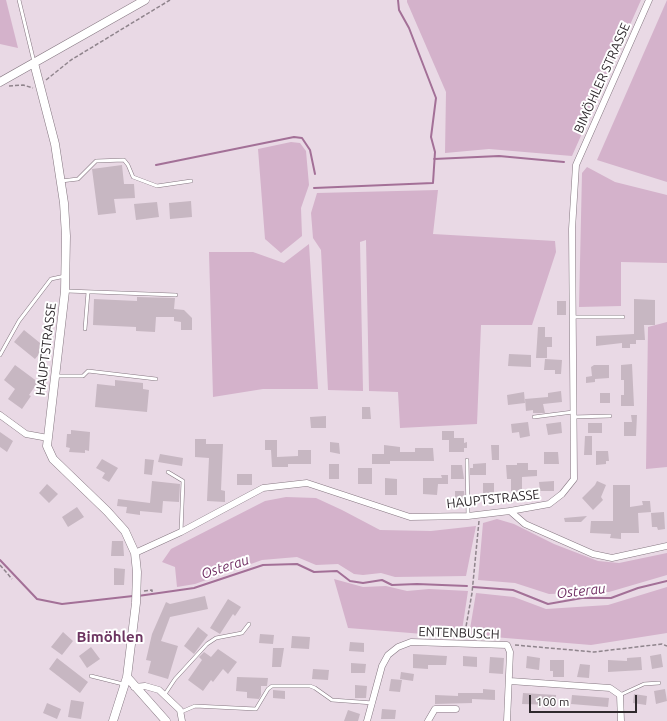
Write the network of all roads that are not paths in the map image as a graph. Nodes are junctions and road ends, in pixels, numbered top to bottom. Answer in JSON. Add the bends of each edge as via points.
{"nodes":[{"id":1,"x":19,"y":0,"type":"edge"},
{"id":2,"x":144,"y":0,"type":"edge"},
{"id":3,"x":649,"y":0,"type":"edge"},
{"id":4,"x":34,"y":63,"type":"junction"},
{"id":5,"x":2,"y":85,"type":"edge"},
{"id":6,"x":576,"y":165,"type":"joint"},
{"id":7,"x":61,"y":181,"type":"junction"},
{"id":8,"x":191,"y":181,"type":"dead end"},
{"id":9,"x":66,"y":276,"type":"junction"},
{"id":10,"x":65,"y":291,"type":"junction"},
{"id":11,"x":88,"y":292,"type":"junction"},
{"id":12,"x":176,"y":295,"type":"dead end"},
{"id":13,"x":573,"y":317,"type":"junction"},
{"id":14,"x":623,"y":317,"type":"dead end"},
{"id":15,"x":85,"y":329,"type":"dead end"},
{"id":16,"x":0,"y":355,"type":"edge"},
{"id":17,"x":56,"y":376,"type":"junction"},
{"id":18,"x":156,"y":379,"type":"dead end"},
{"id":19,"x":0,"y":415,"type":"edge"},
{"id":20,"x":573,"y":415,"type":"junction"},
{"id":21,"x":610,"y":416,"type":"dead end"},
{"id":22,"x":534,"y":417,"type":"dead end"},
{"id":23,"x":48,"y":438,"type":"junction"},
{"id":24,"x":467,"y":460,"type":"dead end"},
{"id":25,"x":168,"y":472,"type":"dead end"},
{"id":26,"x":510,"y":511,"type":"junction"},
{"id":27,"x":468,"y":516,"type":"junction"},
{"id":28,"x":181,"y":532,"type":"junction"},
{"id":29,"x":667,"y":546,"type":"edge"},
{"id":30,"x":136,"y":553,"type":"junction"},
{"id":31,"x":250,"y":624,"type":"dead end"},
{"id":32,"x":91,"y":676,"type":"dead end"},
{"id":33,"x":126,"y":681,"type":"junction"},
{"id":34,"x":510,"y":681,"type":"junction"},
{"id":35,"x":659,"y":683,"type":"dead end"},
{"id":36,"x":134,"y":687,"type":"junction"},
{"id":37,"x":165,"y":694,"type":"junction"},
{"id":38,"x":620,"y":695,"type":"junction"},
{"id":39,"x":373,"y":703,"type":"junction"},
{"id":40,"x":456,"y":709,"type":"dead end"},
{"id":41,"x":181,"y":712,"type":"junction"},
{"id":42,"x":113,"y":721,"type":"edge"},
{"id":43,"x":166,"y":721,"type":"edge"},
{"id":44,"x":182,"y":721,"type":"edge"},
{"id":45,"x":367,"y":721,"type":"edge"},
{"id":46,"x":428,"y":721,"type":"edge"},
{"id":47,"x":507,"y":721,"type":"edge"},
{"id":48,"x":621,"y":721,"type":"edge"}],
"edges":[{"from":1,"to":4,"type":"lane"},
{"from":2,"to":4,"type":"street"},
{"from":3,"to":6,"type":"street","name":"BIMÖHLER STRASSE"},
{"from":4,"to":5,"type":"street"},
{"from":4,"to":7,"type":"street","name":"HAUPTSTRASSE"},
{"from":6,"to":13,"type":"street","name":"HAUPTSTRASSE","via":[[572,229]]},
{"from":7,"to":8,"type":"lane","via":[[78,179],[96,161],[124,160],[133,177],[157,186]]},
{"from":7,"to":9,"type":"street","name":"HAUPTSTRASSE","via":[[66,236]]},
{"from":9,"to":10,"type":"street","name":"HAUPTSTRASSE"},
{"from":9,"to":16,"type":"lane","via":[[51,279],[19,321]]},
{"from":10,"to":11,"type":"lane"},
{"from":10,"to":17,"type":"street","name":"HAUPTSTRASSE"},
{"from":11,"to":12,"type":"lane"},
{"from":11,"to":15,"type":"lane"},
{"from":13,"to":14,"type":"lane"},
{"from":13,"to":20,"type":"street","name":"HAUPTSTRASSE"},
{"from":17,"to":18,"type":"lane","via":[[83,376],[88,371]]},
{"from":17,"to":23,"type":"street","name":"HAUPTSTRASSE"},
{"from":19,"to":23,"type":"street","via":[[26,434]]},
{"from":20,"to":21,"type":"lane"},
{"from":20,"to":22,"type":"lane"},
{"from":20,"to":26,"type":"street","name":"HAUPTSTRASSE","via":[[574,479],[562,494],[549,504]]},
{"from":23,"to":30,"type":"street","name":"HAUPTSTRASSE","via":[[47,446],[53,459],[112,516],[125,532]]},
{"from":24,"to":27,"type":"lane"},
{"from":25,"to":28,"type":"lane","via":[[183,481]]},
{"from":26,"to":27,"type":"street","name":"HAUPTSTRASSE"},
{"from":26,"to":29,"type":"street","via":[[525,524],[593,554],[612,558]]},
{"from":27,"to":28,"type":"street","name":"HAUPTSTRASSE","via":[[410,517],[307,484],[263,488]]},
{"from":28,"to":30,"type":"street","name":"HAUPTSTRASSE"},
{"from":30,"to":33,"type":"street","name":"HAUPTSTRASSE","via":[[136,603]]},
{"from":31,"to":37,"type":"lane","via":[[242,633],[216,638],[207,644]]},
{"from":32,"to":33,"type":"lane"},
{"from":33,"to":36,"type":"street"},
{"from":33,"to":42,"type":"street","name":"HAUPTSTRASSE"},
{"from":34,"to":38,"type":"street","via":[[602,686],[616,690]]},
{"from":34,"to":39,"type":"street","name":"ENTENBUSCH","via":[[510,652],[507,646],[411,642],[388,654],[382,666]]},
{"from":34,"to":47,"type":"street"},
{"from":35,"to":38,"type":"lane","via":[[644,684]]},
{"from":36,"to":37,"type":"street","via":[[145,686]]},
{"from":36,"to":43,"type":"street"},
{"from":37,"to":41,"type":"street"},
{"from":38,"to":48,"type":"street"},
{"from":39,"to":41,"type":"lane","via":[[332,700],[310,686],[272,686],[256,709],[196,706]]},
{"from":39,"to":45,"type":"street","name":"ENTENBUSCH"},
{"from":40,"to":46,"type":"street","via":[[435,709]]},
{"from":41,"to":44,"type":"street"}]}
